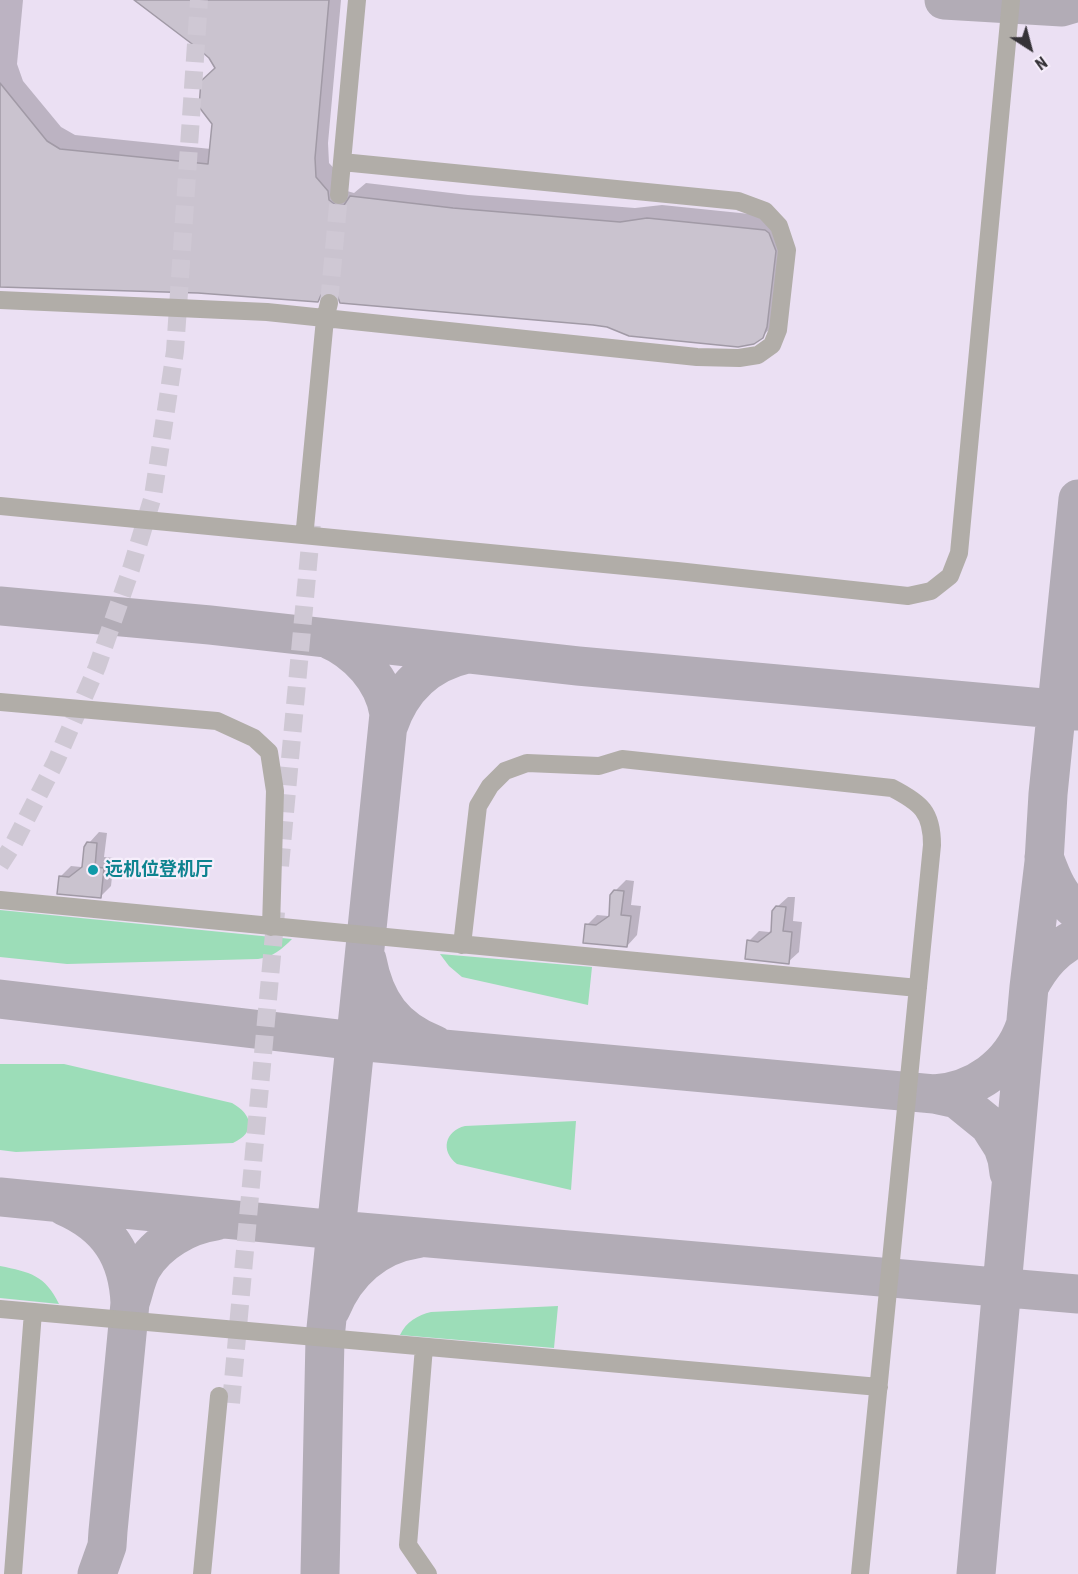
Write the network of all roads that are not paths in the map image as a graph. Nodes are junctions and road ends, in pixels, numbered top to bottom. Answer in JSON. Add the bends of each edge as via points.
{"nodes":[{"id":1,"x":357,"y":0,"type":"edge"},
{"id":2,"x":1011,"y":0,"type":"edge"},
{"id":3,"x":342,"y":162,"type":"junction"},
{"id":4,"x":339,"y":195,"type":"tunnel mouth"},
{"id":5,"x":0,"y":300,"type":"edge"},
{"id":6,"x":328,"y":314,"type":"junction"},
{"id":7,"x":0,"y":506,"type":"edge"},
{"id":8,"x":308,"y":526,"type":"tunnel mouth"},
{"id":9,"x":0,"y":702,"type":"edge"},
{"id":10,"x":0,"y":900,"type":"edge"},
{"id":11,"x":271,"y":927,"type":"junction"},
{"id":12,"x":462,"y":945,"type":"junction"},
{"id":13,"x":918,"y":988,"type":"junction"},
{"id":14,"x":0,"y":1309,"type":"edge"},
{"id":15,"x":33,"y":1312,"type":"junction"},
{"id":16,"x":424,"y":1347,"type":"junction"},
{"id":17,"x":879,"y":1387,"type":"junction"},
{"id":18,"x":8,"y":1530,"type":"edge"},
{"id":19,"x":13,"y":1574,"type":"edge"},
{"id":20,"x":202,"y":1574,"type":"edge"},
{"id":21,"x":212,"y":1574,"type":"edge"},
{"id":22,"x":433,"y":1574,"type":"edge"},
{"id":23,"x":860,"y":1574,"type":"edge"}],
"edges":[{"from":1,"to":3,"type":"lane"},
{"from":2,"to":7,"type":"lane","via":[[959,553],[950,576],[931,591],[908,596]]},
{"from":3,"to":4,"type":"lane"},
{"from":3,"to":6,"type":"lane","via":[[738,201],[765,211],[779,226],[787,250],[778,330],[772,345],[758,355],[739,358],[698,357]]},
{"from":5,"to":6,"type":"lane"},
{"from":6,"to":8,"type":"lane"},
{"from":9,"to":11,"type":"lane","via":[[218,721],[254,738],[269,752],[275,791]]},
{"from":10,"to":11,"type":"lane"},
{"from":11,"to":12,"type":"lane"},
{"from":12,"to":13,"type":"lane"},
{"from":12,"to":13,"type":"lane","via":[[478,806],[490,786],[505,771],[527,763],[599,766],[622,759],[892,788],[908,796],[924,810],[932,827]]},
{"from":13,"to":17,"type":"lane"},
{"from":14,"to":15,"type":"lane"},
{"from":15,"to":16,"type":"lane"},
{"from":15,"to":18,"type":"lane"},
{"from":16,"to":17,"type":"lane"},
{"from":16,"to":22,"type":"lane","via":[[408,1545]]},
{"from":17,"to":23,"type":"lane"},
{"from":18,"to":19,"type":"lane"},
{"from":20,"to":21,"type":"lane","via":[[225,1399]]}]}
